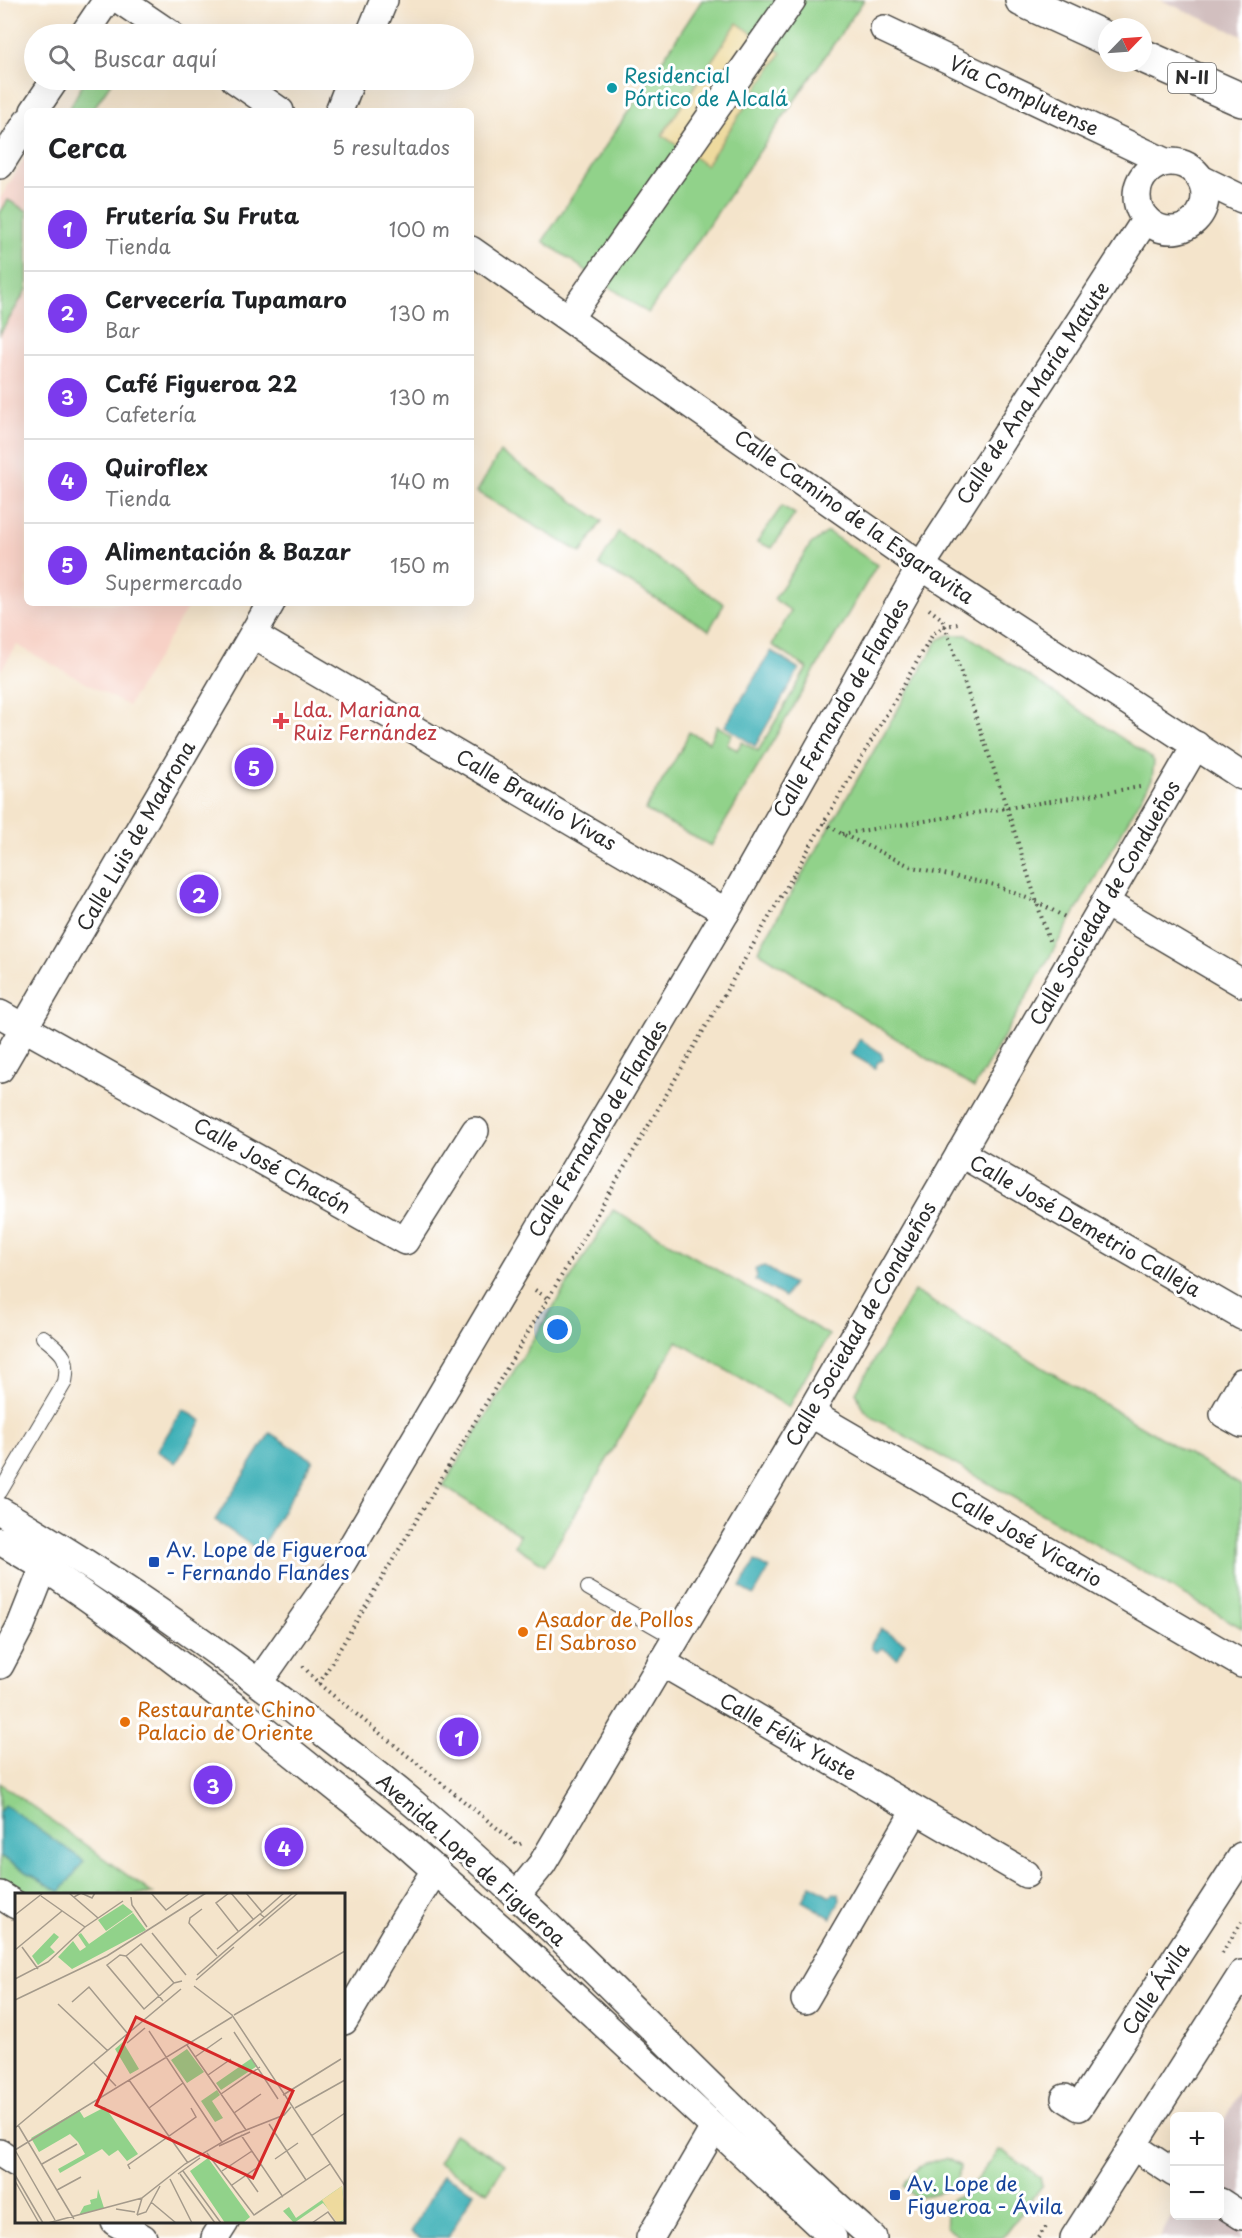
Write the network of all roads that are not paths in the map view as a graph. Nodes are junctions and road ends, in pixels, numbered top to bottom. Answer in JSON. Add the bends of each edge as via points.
{"nodes":[{"id":1,"x":107,"y":0,"type":"edge"},
{"id":2,"x":120,"y":0,"type":"edge"},
{"id":3,"x":384,"y":0,"type":"edge"},
{"id":4,"x":792,"y":0,"type":"edge"},
{"id":5,"x":1022,"y":0,"type":"edge"},
{"id":6,"x":91,"y":24,"type":"edge"},
{"id":7,"x":155,"y":24,"type":"edge"},
{"id":8,"x":374,"y":24,"type":"edge"},
{"id":9,"x":884,"y":29,"type":"dead end"},
{"id":10,"x":1098,"y":35,"type":"edge"},
{"id":11,"x":1152,"y":60,"type":"edge"},
{"id":12,"x":48,"y":90,"type":"edge"},
{"id":13,"x":250,"y":90,"type":"edge"},
{"id":14,"x":347,"y":90,"type":"edge"},
{"id":15,"x":1242,"y":100,"type":"edge"},
{"id":16,"x":36,"y":108,"type":"edge"},
{"id":17,"x":276,"y":108,"type":"edge"},
{"id":18,"x":340,"y":108,"type":"edge"},
{"id":19,"x":24,"y":127,"type":"edge"},
{"id":20,"x":1165,"y":162,"type":"junction"},
{"id":21,"x":0,"y":165,"type":"edge"},
{"id":22,"x":1201,"y":179,"type":"junction"},
{"id":23,"x":1242,"y":199,"type":"edge"},
{"id":24,"x":1146,"y":219,"type":"junction"},
{"id":25,"x":474,"y":252,"type":"edge"},
{"id":26,"x":569,"y":318,"type":"junction"},
{"id":27,"x":921,"y":566,"type":"junction"},
{"id":28,"x":269,"y":606,"type":"edge"},
{"id":29,"x":253,"y":635,"type":"junction"},
{"id":30,"x":1196,"y":745,"type":"junction"},
{"id":31,"x":1242,"y":776,"type":"edge"},
{"id":32,"x":1106,"y":903,"type":"junction"},
{"id":33,"x":726,"y":912,"type":"junction"},
{"id":34,"x":1242,"y":983,"type":"edge"},
{"id":35,"x":0,"y":1014,"type":"edge"},
{"id":36,"x":24,"y":1028,"type":"junction"},
{"id":37,"x":0,"y":1069,"type":"edge"},
{"id":38,"x":475,"y":1131,"type":"dead end"},
{"id":39,"x":960,"y":1153,"type":"junction"},
{"id":40,"x":1242,"y":1316,"type":"edge"},
{"id":41,"x":43,"y":1337,"type":"dead end"},
{"id":42,"x":1242,"y":1382,"type":"edge"},
{"id":43,"x":810,"y":1413,"type":"junction"},
{"id":44,"x":1242,"y":1424,"type":"edge"},
{"id":45,"x":0,"y":1492,"type":"edge"},
{"id":46,"x":0,"y":1511,"type":"edge"},
{"id":47,"x":0,"y":1541,"type":"edge"},
{"id":48,"x":44,"y":1567,"type":"junction"},
{"id":49,"x":588,"y":1588,"type":"dead end"},
{"id":50,"x":675,"y":1638,"type":"junction"},
{"id":51,"x":661,"y":1662,"type":"junction"},
{"id":52,"x":1242,"y":1664,"type":"edge"},
{"id":53,"x":0,"y":1665,"type":"edge"},
{"id":54,"x":259,"y":1682,"type":"junction"},
{"id":55,"x":915,"y":1811,"type":"junction"},
{"id":56,"x":1242,"y":1856,"type":"edge"},
{"id":57,"x":436,"y":1869,"type":"junction"},
{"id":58,"x":1026,"y":1874,"type":"dead end"},
{"id":59,"x":0,"y":1895,"type":"edge"},
{"id":60,"x":516,"y":1896,"type":"junction"},
{"id":61,"x":15,"y":1904,"type":"edge"},
{"id":62,"x":1242,"y":1974,"type":"edge"},
{"id":63,"x":805,"y":2000,"type":"dead end"},
{"id":64,"x":345,"y":2019,"type":"edge"},
{"id":65,"x":1065,"y":2098,"type":"dead end"},
{"id":66,"x":714,"y":2128,"type":"junction"},
{"id":67,"x":1133,"y":2146,"type":"junction"},
{"id":68,"x":0,"y":2153,"type":"edge"},
{"id":69,"x":15,"y":2162,"type":"edge"},
{"id":70,"x":1170,"y":2170,"type":"edge"},
{"id":71,"x":1224,"y":2205,"type":"edge"},
{"id":72,"x":1242,"y":2216,"type":"edge"},
{"id":73,"x":117,"y":2223,"type":"edge"},
{"id":74,"x":224,"y":2223,"type":"edge"},
{"id":75,"x":142,"y":2238,"type":"edge"},
{"id":76,"x":215,"y":2238,"type":"edge"},
{"id":77,"x":650,"y":2238,"type":"edge"},
{"id":78,"x":833,"y":2238,"type":"edge"},
{"id":79,"x":873,"y":2238,"type":"edge"},
{"id":80,"x":1074,"y":2238,"type":"edge"}],
"edges":[{"from":1,"to":6,"type":"street"},
{"from":2,"to":7,"type":"street"},
{"from":3,"to":8,"type":"street"},
{"from":4,"to":26,"type":"street"},
{"from":5,"to":10,"type":"main road"},
{"from":9,"to":20,"type":"street","name":"Vía Complutense"},
{"from":11,"to":15,"type":"main road","number":"N-II"},
{"from":12,"to":16,"type":"street"},
{"from":13,"to":17,"type":"street"},
{"from":14,"to":18,"type":"street"},
{"from":19,"to":21,"type":"street"},
{"from":20,"to":22,"type":"street","via":[[1185,165]]},
{"from":20,"to":24,"type":"street","via":[[1140,180],[1137,201]]},
{"from":22,"to":23,"type":"street"},
{"from":22,"to":24,"type":"street","via":[[1205,189],[1202,211],[1187,227],[1165,230]]},
{"from":24,"to":27,"type":"street","name":"Calle de Ana María Matute"},
{"from":25,"to":26,"type":"street","name":"Calle Camino de la Esgaravita"},
{"from":26,"to":27,"type":"street","name":"Calle Camino de la Esgaravita"},
{"from":27,"to":30,"type":"street","name":"Calle Camino de la Esgaravita"},
{"from":27,"to":33,"type":"street","name":"Calle Fernando de Flandes"},
{"from":28,"to":29,"type":"street","name":"Calle Luis de Madrona"},
{"from":29,"to":33,"type":"street","name":"Calle Braulio Vivas"},
{"from":29,"to":36,"type":"street","name":"Calle Luis de Madrona"},
{"from":30,"to":31,"type":"street","name":"Calle Camino de la Esgaravita"},
{"from":30,"to":32,"type":"street","name":"Calle Sociedad de Condueños"},
{"from":32,"to":34,"type":"street"},
{"from":32,"to":39,"type":"street","name":"Calle Sociedad de Condueños"},
{"from":33,"to":54,"type":"street","name":"Calle Fernando de Flandes","via":[[342,1563]]},
{"from":35,"to":36,"type":"street"},
{"from":36,"to":37,"type":"street","name":"Calle Luis de Madrona"},
{"from":36,"to":38,"type":"street","name":"Calle José Chacón","via":[[405,1241]]},
{"from":39,"to":40,"type":"street","name":"Calle José Demetrio Calleja"},
{"from":39,"to":43,"type":"street","name":"Calle Sociedad de Condueños"},
{"from":41,"to":45,"type":"lane","via":[[64,1354],[68,1368],[65,1382]]},
{"from":42,"to":44,"type":"street","via":[[1224,1414]]},
{"from":43,"to":50,"type":"street","name":"Calle Sociedad de Condueños"},
{"from":43,"to":52,"type":"street","name":"Calle José Vicario"},
{"from":46,"to":54,"type":"street","name":"Avenida Lope de Figueroa","via":[[64,1548]]},
{"from":47,"to":48,"type":"street","name":"Avenida Lope de Figueroa"},
{"from":48,"to":53,"type":"street"},
{"from":48,"to":57,"type":"street","name":"Avenida Lope de Figueroa","via":[[235,1707]]},
{"from":49,"to":50,"type":"lane"},
{"from":50,"to":51,"type":"street","name":"Calle Sociedad de Condueños"},
{"from":51,"to":55,"type":"street","name":"Calle Félix Yuste"},
{"from":51,"to":60,"type":"street","name":"Calle Sociedad de Condueños","via":[[542,1864]]},
{"from":54,"to":60,"type":"street","name":"Avenida Lope de Figueroa","via":[[419,1808]]},
{"from":55,"to":58,"type":"street","name":"Calle Félix Yuste"},
{"from":55,"to":63,"type":"street"},
{"from":56,"to":65,"type":"street","name":"Calle Ávila","via":[[1079,2107]]},
{"from":57,"to":64,"type":"street"},
{"from":57,"to":66,"type":"street","name":"Avenida Lope de Figueroa"},
{"from":59,"to":61,"type":"street"},
{"from":60,"to":79,"type":"street","name":"Avenida Lope de Figueroa"},
{"from":62,"to":67,"type":"street"},
{"from":66,"to":77,"type":"street"},
{"from":66,"to":78,"type":"street","name":"Avenida Lope de Figueroa"},
{"from":67,"to":70,"type":"street"},
{"from":67,"to":80,"type":"street"},
{"from":68,"to":69,"type":"street"},
{"from":71,"to":72,"type":"street"},
{"from":73,"to":75,"type":"street"},
{"from":74,"to":76,"type":"street"}]}
